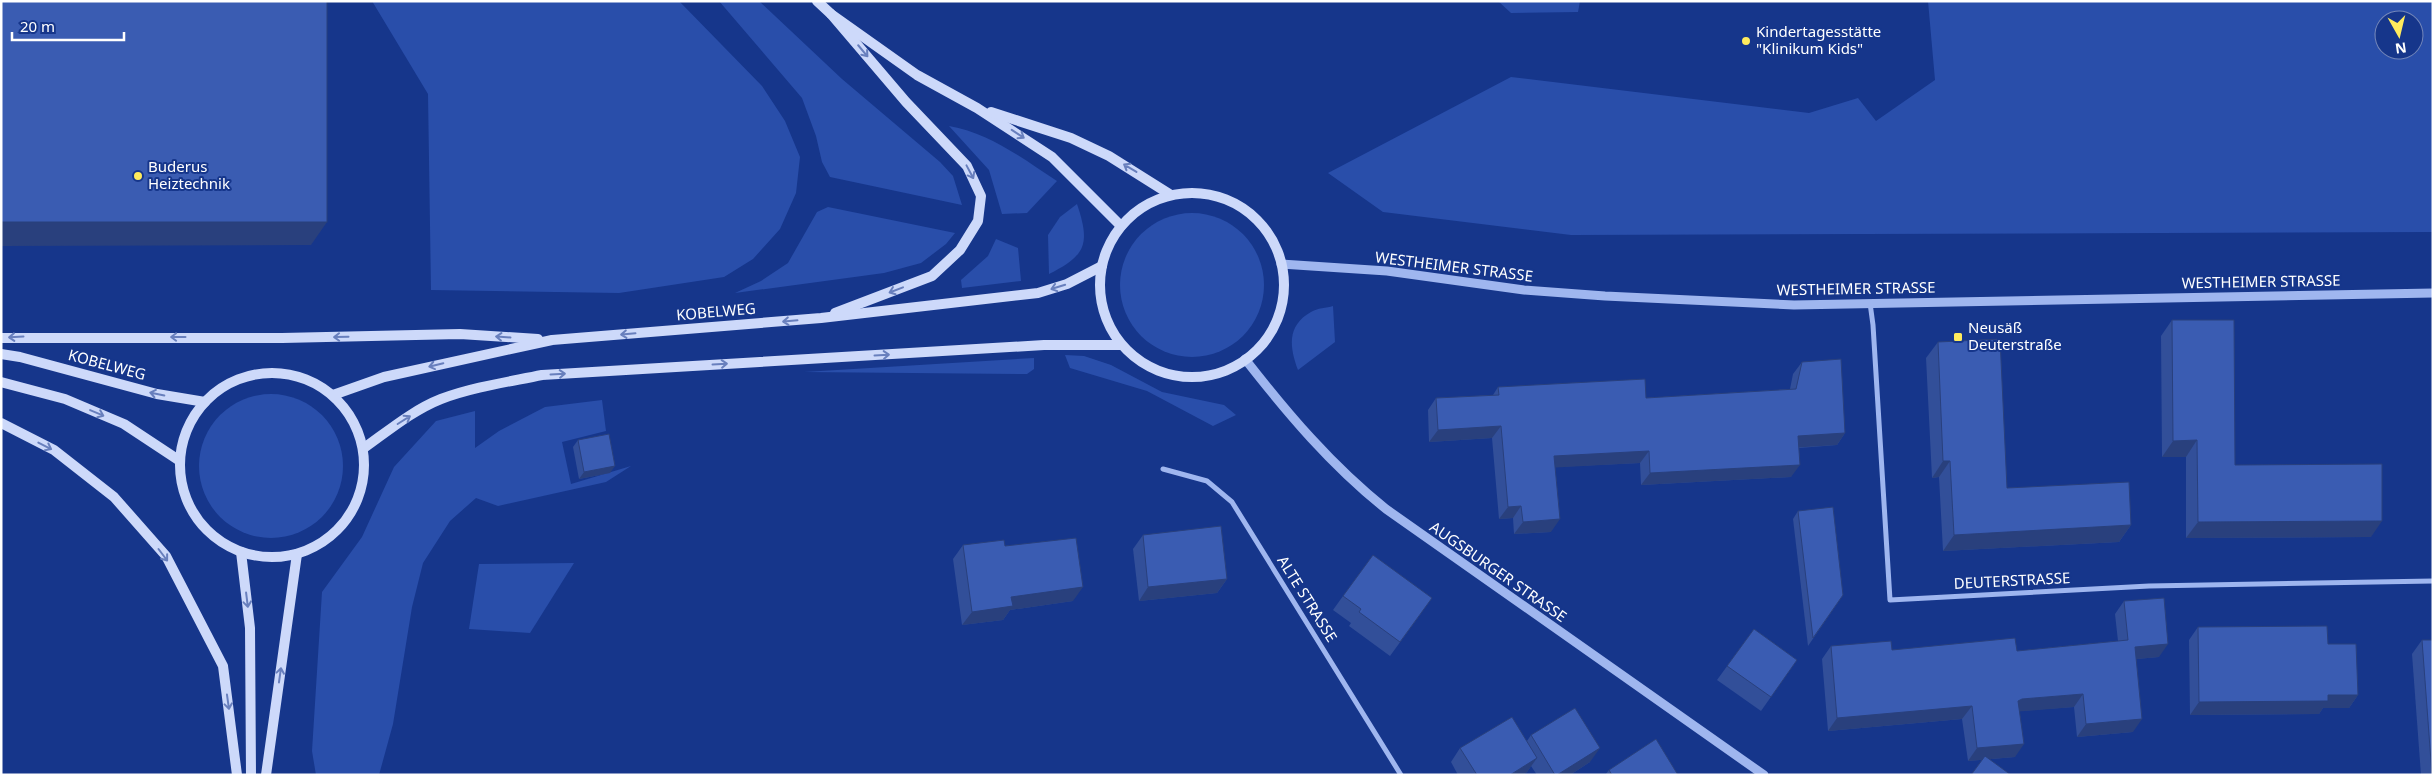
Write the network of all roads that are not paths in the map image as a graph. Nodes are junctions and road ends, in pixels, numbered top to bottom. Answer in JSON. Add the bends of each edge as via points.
{"nodes":[{"id":1,"x":817,"y":1,"type":"edge"},
{"id":2,"x":831,"y":14,"type":"junction"},
{"id":3,"x":977,"y":108,"type":"junction"},
{"id":4,"x":1171,"y":195,"type":"junction"},
{"id":5,"x":1122,"y":226,"type":"junction"},
{"id":6,"x":1281,"y":264,"type":"junction"},
{"id":7,"x":1102,"y":266,"type":"junction"},
{"id":8,"x":2433,"y":293,"type":"edge"},
{"id":9,"x":1870,"y":304,"type":"junction"},
{"id":10,"x":821,"y":318,"type":"junction"},
{"id":11,"x":1,"y":338,"type":"edge"},
{"id":12,"x":552,"y":340,"type":"junction"},
{"id":13,"x":1120,"y":345,"type":"junction"},
{"id":14,"x":1,"y":354,"type":"edge"},
{"id":15,"x":1245,"y":359,"type":"junction"},
{"id":16,"x":1,"y":382,"type":"edge"},
{"id":17,"x":333,"y":395,"type":"junction"},
{"id":18,"x":205,"y":402,"type":"junction"},
{"id":19,"x":1,"y":423,"type":"edge"},
{"id":20,"x":364,"y":448,"type":"junction"},
{"id":21,"x":180,"y":460,"type":"junction"},
{"id":22,"x":1163,"y":470,"type":"dead end"},
{"id":23,"x":241,"y":552,"type":"junction"},
{"id":24,"x":297,"y":554,"type":"junction"},
{"id":25,"x":2433,"y":581,"type":"edge"},
{"id":26,"x":237,"y":775,"type":"edge"},
{"id":27,"x":251,"y":775,"type":"edge"},
{"id":28,"x":266,"y":775,"type":"edge"},
{"id":29,"x":1401,"y":775,"type":"edge"},
{"id":30,"x":1764,"y":775,"type":"edge"}],
"edges":[{"from":1,"to":2,"type":"main road"},
{"from":2,"to":3,"type":"main road","via":[[917,75]]},
{"from":2,"to":10,"type":"main road","one_way":true,"via":[[906,102],[967,166],[982,196],[978,221],[960,250],[932,276]]},
{"from":4,"to":3,"type":"main road","one_way":true,"via":[[1110,156],[1070,138]]},
{"from":3,"to":5,"type":"main road","one_way":true,"via":[[1052,157]]},
{"from":4,"to":5,"type":"main road","via":[[1135,212]]},
{"from":4,"to":6,"type":"main road","via":[[1200,193],[1222,198],[1243,209],[1260,224],[1273,243]]},
{"from":5,"to":7,"type":"main road","via":[[1107,249]]},
{"from":6,"to":9,"type":"street","name":"WESTHEIMER STRASSE","via":[[1387,271],[1524,290],[1605,296],[1794,305]]},
{"from":6,"to":15,"type":"main road","via":[[1284,287],[1280,310],[1271,331]]},
{"from":7,"to":10,"type":"main road","name":"KOBELWEG","one_way":true,"via":[[1038,294]]},
{"from":7,"to":13,"type":"main road","via":[[1100,294],[1105,317]]},
{"from":8,"to":9,"type":"street","name":"WESTHEIMER STRASSE"},
{"from":9,"to":25,"type":"street","name":"DEUTERSTRASSE","via":[[1874,325],[1890,600],[2149,586]]},
{"from":10,"to":12,"type":"main road","name":"KOBELWEG","one_way":true},
{"from":12,"to":11,"type":"main road","one_way":true,"via":[[460,334]]},
{"from":12,"to":17,"type":"main road","name":"KOBELWEG","one_way":true,"via":[[384,377]]},
{"from":13,"to":15,"type":"main road","via":[[1150,367],[1195,377],[1218,373]]},
{"from":20,"to":13,"type":"main road","one_way":true,"via":[[440,399],[542,375],[1044,345]]},
{"from":18,"to":14,"type":"main road","name":"KOBELWEG","one_way":true,"via":[[157,394]]},
{"from":15,"to":30,"type":"street","name":"AUGSBURGER STRASSE","via":[[1304,432],[1373,499]]},
{"from":16,"to":21,"type":"main road","one_way":true,"via":[[65,399],[124,424]]},
{"from":17,"to":18,"type":"main road","via":[[295,375],[253,374],[227,385]]},
{"from":17,"to":20,"type":"main road","via":[[352,417]]},
{"from":18,"to":21,"type":"main road","via":[[187,429]]},
{"from":19,"to":26,"type":"main road","one_way":true,"via":[[54,450],[114,498],[166,556],[223,666]]},
{"from":20,"to":24,"type":"main road","via":[[364,481],[351,514],[327,540]]},
{"from":21,"to":23,"type":"main road","via":[[182,484],[193,512],[211,534]]},
{"from":22,"to":29,"type":"street","name":"ALTE STRASSE","via":[[1207,481],[1232,502]]},
{"from":23,"to":24,"type":"main road","via":[[270,557]]},
{"from":23,"to":27,"type":"main road","one_way":true,"via":[[250,628]]},
{"from":28,"to":24,"type":"main road","one_way":true}]}
